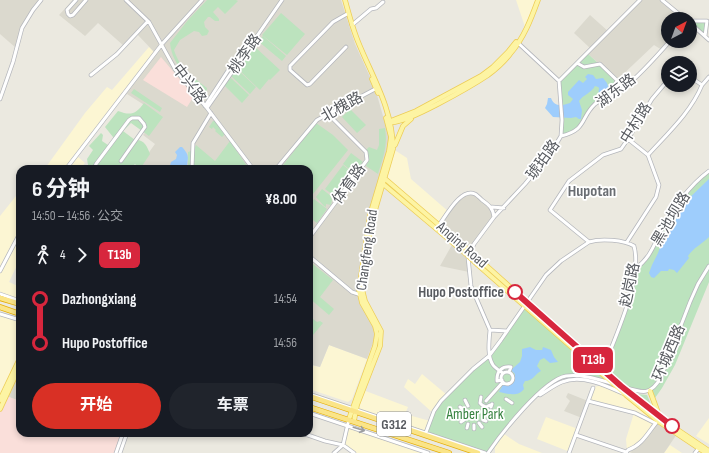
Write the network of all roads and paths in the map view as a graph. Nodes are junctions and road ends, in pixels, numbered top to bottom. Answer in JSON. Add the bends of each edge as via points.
{"nodes":[{"id":1,"x":41,"y":0,"type":"edge"},
{"id":2,"x":76,"y":0,"type":"edge"},
{"id":3,"x":86,"y":0,"type":"edge"},
{"id":4,"x":126,"y":0,"type":"edge"},
{"id":5,"x":202,"y":0,"type":"edge"},
{"id":6,"x":282,"y":0,"type":"edge"},
{"id":7,"x":344,"y":0,"type":"edge"},
{"id":8,"x":537,"y":0,"type":"edge"},
{"id":9,"x":640,"y":0,"type":"edge"},
{"id":10,"x":662,"y":0,"type":"edge"},
{"id":11,"x":383,"y":2,"type":"dead end"},
{"id":12,"x":677,"y":12,"type":"edge"},
{"id":13,"x":347,"y":14,"type":"junction"},
{"id":14,"x":708,"y":19,"type":"edge"},
{"id":15,"x":148,"y":21,"type":"junction"},
{"id":16,"x":697,"y":21,"type":"edge"},
{"id":17,"x":352,"y":25,"type":"junction"},
{"id":18,"x":697,"y":29,"type":"edge"},
{"id":19,"x":705,"y":36,"type":"junction"},
{"id":20,"x":709,"y":40,"type":"edge"},
{"id":21,"x":517,"y":42,"type":"junction"},
{"id":22,"x":162,"y":44,"type":"junction"},
{"id":23,"x":244,"y":46,"type":"dead end"},
{"id":24,"x":346,"y":47,"type":"dead end"},
{"id":25,"x":663,"y":48,"type":"edge"},
{"id":26,"x":577,"y":63,"type":"junction"},
{"id":27,"x":91,"y":76,"type":"dead end"},
{"id":28,"x":709,"y":77,"type":"edge"},
{"id":29,"x":617,"y":80,"type":"junction"},
{"id":30,"x":559,"y":81,"type":"junction"},
{"id":31,"x":697,"y":82,"type":"edge"},
{"id":32,"x":702,"y":85,"type":"junction"},
{"id":33,"x":378,"y":87,"type":"junction"},
{"id":34,"x":624,"y":88,"type":"junction"},
{"id":35,"x":661,"y":88,"type":"edge"},
{"id":36,"x":610,"y":96,"type":"junction"},
{"id":37,"x":0,"y":99,"type":"edge"},
{"id":38,"x":206,"y":107,"type":"junction"},
{"id":39,"x":211,"y":113,"type":"junction"},
{"id":40,"x":328,"y":114,"type":"junction"},
{"id":41,"x":414,"y":116,"type":"junction"},
{"id":42,"x":389,"y":122,"type":"junction"},
{"id":43,"x":560,"y":136,"type":"junction"},
{"id":44,"x":628,"y":139,"type":"junction"},
{"id":45,"x":393,"y":149,"type":"junction"},
{"id":46,"x":648,"y":155,"type":"junction"},
{"id":47,"x":121,"y":161,"type":"dead end"},
{"id":48,"x":69,"y":165,"type":"edge"},
{"id":49,"x":96,"y":165,"type":"edge"},
{"id":50,"x":192,"y":165,"type":"edge"},
{"id":51,"x":249,"y":165,"type":"edge"},
{"id":52,"x":279,"y":165,"type":"edge"},
{"id":53,"x":709,"y":171,"type":"edge"},
{"id":54,"x":383,"y":177,"type":"junction"},
{"id":55,"x":382,"y":183,"type":"junction"},
{"id":56,"x":492,"y":207,"type":"junction"},
{"id":57,"x":504,"y":208,"type":"junction"},
{"id":58,"x":494,"y":217,"type":"junction"},
{"id":59,"x":439,"y":225,"type":"junction"},
{"id":60,"x":313,"y":233,"type":"edge"},
{"id":61,"x":16,"y":241,"type":"edge"},
{"id":62,"x":590,"y":242,"type":"junction"},
{"id":63,"x":627,"y":242,"type":"junction"},
{"id":64,"x":466,"y":252,"type":"junction"},
{"id":65,"x":313,"y":259,"type":"edge"},
{"id":66,"x":709,"y":266,"type":"edge"},
{"id":67,"x":635,"y":269,"type":"junction"},
{"id":68,"x":0,"y":271,"type":"edge"},
{"id":69,"x":0,"y":294,"type":"edge"},
{"id":70,"x":362,"y":295,"type":"junction"},
{"id":71,"x":0,"y":298,"type":"edge"},
{"id":72,"x":16,"y":300,"type":"edge"},
{"id":73,"x":16,"y":303,"type":"edge"},
{"id":74,"x":526,"y":304,"type":"junction"},
{"id":75,"x":0,"y":307,"type":"edge"},
{"id":76,"x":16,"y":313,"type":"edge"},
{"id":77,"x":0,"y":314,"type":"edge"},
{"id":78,"x":16,"y":319,"type":"edge"},
{"id":79,"x":490,"y":330,"type":"junction"},
{"id":80,"x":507,"y":331,"type":"junction"},
{"id":81,"x":489,"y":356,"type":"junction"},
{"id":82,"x":16,"y":366,"type":"edge"},
{"id":83,"x":603,"y":369,"type":"junction"},
{"id":84,"x":499,"y":370,"type":"junction"},
{"id":85,"x":16,"y":375,"type":"edge"},
{"id":86,"x":504,"y":376,"type":"junction"},
{"id":87,"x":614,"y":384,"type":"junction"},
{"id":88,"x":621,"y":386,"type":"junction"},
{"id":89,"x":593,"y":388,"type":"dead end"},
{"id":90,"x":650,"y":391,"type":"junction"},
{"id":91,"x":626,"y":395,"type":"junction"},
{"id":92,"x":313,"y":396,"type":"edge"},
{"id":93,"x":506,"y":399,"type":"dead end"},
{"id":94,"x":534,"y":399,"type":"junction"},
{"id":95,"x":0,"y":400,"type":"edge"},
{"id":96,"x":465,"y":400,"type":"dead end"},
{"id":97,"x":486,"y":401,"type":"junction"},
{"id":98,"x":588,"y":401,"type":"junction"},
{"id":99,"x":512,"y":404,"type":"dead end"},
{"id":100,"x":468,"y":406,"type":"dead end"},
{"id":101,"x":460,"y":407,"type":"dead end"},
{"id":102,"x":313,"y":408,"type":"edge"},
{"id":103,"x":0,"y":409,"type":"edge"},
{"id":104,"x":354,"y":409,"type":"junction"},
{"id":105,"x":464,"y":410,"type":"dead end"},
{"id":106,"x":313,"y":414,"type":"edge"},
{"id":107,"x":458,"y":415,"type":"dead end"},
{"id":108,"x":463,"y":415,"type":"dead end"},
{"id":109,"x":349,"y":419,"type":"junction"},
{"id":110,"x":464,"y":420,"type":"dead end"},
{"id":111,"x":354,"y":421,"type":"junction"},
{"id":112,"x":658,"y":421,"type":"junction"},
{"id":113,"x":461,"y":422,"type":"dead end"},
{"id":114,"x":468,"y":424,"type":"dead end"},
{"id":115,"x":348,"y":426,"type":"junction"},
{"id":116,"x":467,"y":428,"type":"dead end"},
{"id":117,"x":426,"y":434,"type":"junction"},
{"id":118,"x":576,"y":435,"type":"junction"},
{"id":119,"x":122,"y":437,"type":"edge"},
{"id":120,"x":126,"y":437,"type":"edge"},
{"id":121,"x":313,"y":437,"type":"edge"},
{"id":122,"x":342,"y":445,"type":"junction"},
{"id":123,"x":426,"y":445,"type":"junction"},
{"id":124,"x":699,"y":448,"type":"junction"},
{"id":125,"x":709,"y":451,"type":"edge"},
{"id":126,"x":423,"y":452,"type":"edge"},
{"id":127,"x":116,"y":453,"type":"edge"},
{"id":128,"x":120,"y":453,"type":"edge"},
{"id":129,"x":334,"y":453,"type":"edge"},
{"id":130,"x":354,"y":453,"type":"edge"},
{"id":131,"x":428,"y":453,"type":"edge"},
{"id":132,"x":449,"y":453,"type":"edge"},
{"id":133,"x":478,"y":453,"type":"edge"},
{"id":134,"x":486,"y":453,"type":"edge"},
{"id":135,"x":569,"y":453,"type":"edge"},
{"id":136,"x":626,"y":453,"type":"edge"},
{"id":137,"x":696,"y":453,"type":"edge"},
{"id":138,"x":706,"y":453,"type":"edge"}],
"edges":[{"from":1,"to":37,"type":"street","via":[[22,28]]},
{"from":2,"to":3,"type":"street","via":[[67,10],[70,16]]},
{"from":4,"to":15,"type":"street","name":"中兴路"},
{"from":5,"to":22,"type":"street"},
{"from":6,"to":38,"type":"street","name":"桃李路"},
{"from":7,"to":13,"type":"main road","name":"Changfeng Road"},
{"from":7,"to":17,"type":"main road","name":"Changfeng Road"},
{"from":8,"to":21,"type":"main road","name":"Changfeng Road"},
{"from":9,"to":26,"type":"street"},
{"from":10,"to":12,"type":"street"},
{"from":11,"to":17,"type":"street"},
{"from":13,"to":24,"type":"street","via":[[333,22],[290,66],[290,70],[307,85],[310,84]]},
{"from":13,"to":33,"type":"main road","name":"Changfeng Road","via":[[356,44]]},
{"from":14,"to":16,"type":"street"},
{"from":14,"to":19,"type":"street"},
{"from":15,"to":22,"type":"street","name":"中兴路"},
{"from":15,"to":27,"type":"street","via":[[117,54]]},
{"from":17,"to":33,"type":"main road","name":"Changfeng Road"},
{"from":18,"to":19,"type":"street"},
{"from":19,"to":20,"type":"street"},
{"from":21,"to":30,"type":"street"},
{"from":21,"to":41,"type":"main road","name":"Changfeng Road","via":[[510,54],[489,74]]},
{"from":21,"to":42,"type":"main road","name":"Changfeng Road","via":[[493,68],[481,76],[416,111]]},
{"from":22,"to":38,"type":"street","name":"中兴路","via":[[175,69]]},
{"from":22,"to":48,"type":"street"},
{"from":23,"to":38,"type":"street"},
{"from":25,"to":34,"type":"street","name":"湖东路"},
{"from":26,"to":29,"type":"street","via":[[584,67],[600,64]]},
{"from":26,"to":30,"type":"street"},
{"from":28,"to":32,"type":"street"},
{"from":29,"to":34,"type":"street"},
{"from":29,"to":36,"type":"street"},
{"from":30,"to":43,"type":"street","name":"琥珀路","via":[[562,120]]},
{"from":31,"to":32,"type":"street"},
{"from":32,"to":46,"type":"street","via":[[688,110]]},
{"from":33,"to":40,"type":"street","name":"北槐路"},
{"from":33,"to":42,"type":"main road","name":"Changfeng Road"},
{"from":34,"to":36,"type":"street","name":"湖东路"},
{"from":35,"to":44,"type":"street","name":"中村路"},
{"from":36,"to":43,"type":"street","name":"湖东路","via":[[595,104],[575,131]]},
{"from":38,"to":39,"type":"street","name":"中兴路"},
{"from":39,"to":50,"type":"street","via":[[193,143]]},
{"from":39,"to":51,"type":"street","name":"中兴路"},
{"from":40,"to":52,"type":"street","name":"北槐路","via":[[317,120]]},
{"from":40,"to":60,"type":"street","name":"体育路","via":[[366,152],[367,160]]},
{"from":41,"to":42,"type":"main road","name":"Changfeng Road","via":[[394,124]]},
{"from":41,"to":45,"type":"main road","name":"Changfeng Road","via":[[403,126]]},
{"from":42,"to":45,"type":"main road","name":"Changfeng Road"},
{"from":42,"to":54,"type":"main road","name":"Changfeng Road","via":[[391,137]]},
{"from":43,"to":57,"type":"street","name":"琥珀路","via":[[550,154]]},
{"from":44,"to":46,"type":"street"},
{"from":44,"to":62,"type":"street","name":"中村路","via":[[621,149],[603,155],[569,181],[550,210]]},
{"from":45,"to":54,"type":"main road","name":"Changfeng Road"},
{"from":46,"to":63,"type":"street","via":[[659,185],[656,197]]},
{"from":47,"to":49,"type":"street","via":[[145,127],[139,118],[129,120]]},
{"from":53,"to":67,"type":"street","name":"黑池坝路","via":[[684,195],[661,230],[653,250]]},
{"from":54,"to":55,"type":"main road","name":"Changfeng Road"},
{"from":54,"to":59,"type":"main road","name":"Anqing Road"},
{"from":55,"to":64,"type":"main road"},
{"from":55,"to":70,"type":"main road","name":"Changfeng Road","via":[[367,227],[358,290]]},
{"from":56,"to":57,"type":"street"},
{"from":56,"to":58,"type":"street"},
{"from":56,"to":59,"type":"street","via":[[474,193],[464,194]]},
{"from":57,"to":58,"type":"street","name":"琥珀路"},
{"from":58,"to":79,"type":"street","name":"琥珀路","via":[[474,244],[468,257],[471,286]]},
{"from":59,"to":64,"type":"main road","name":"Anqing Road"},
{"from":61,"to":68,"type":"street"},
{"from":62,"to":63,"type":"street","name":"赵岗路"},
{"from":62,"to":74,"type":"street","via":[[553,268]]},
{"from":63,"to":67,"type":"street","name":"赵岗路","via":[[634,246],[637,255]]},
{"from":64,"to":74,"type":"main road","name":"Anqing Road","bridge":true},
{"from":65,"to":70,"type":"street","via":[[352,292]]},
{"from":66,"to":90,"type":"street","name":"环城西路","via":[[690,302],[659,382]]},
{"from":67,"to":83,"type":"street","name":"赵岗路","via":[[628,302]]},
{"from":69,"to":72,"type":"street"},
{"from":70,"to":104,"type":"main road","name":"Changfeng Road","via":[[381,331],[380,346]]},
{"from":71,"to":73,"type":"highway"},
{"from":74,"to":80,"type":"street"},
{"from":74,"to":83,"type":"main road","name":"Anqing Road"},
{"from":74,"to":87,"type":"main road","name":"Anqing Road"},
{"from":75,"to":76,"type":"highway"},
{"from":77,"to":78,"type":"street"},
{"from":79,"to":80,"type":"street"},
{"from":79,"to":81,"type":"street"},
{"from":80,"to":81,"type":"street"},
{"from":81,"to":84,"type":"street","via":[[492,364]]},
{"from":81,"to":117,"type":"street","via":[[441,401],[434,410]]},
{"from":82,"to":95,"type":"main road"},
{"from":83,"to":88,"type":"main road","name":"Anqing Road"},
{"from":84,"to":86,"type":"street"},
{"from":84,"to":86,"type":"street","via":[[506,367]]},
{"from":84,"to":86,"type":"street","via":[[496,377],[498,381]]},
{"from":85,"to":103,"type":"main road"},
{"from":86,"to":97,"type":"street"},
{"from":87,"to":88,"type":"street","name":"环城西路"},
{"from":87,"to":91,"type":"main road","name":"Anqing Road"},
{"from":87,"to":94,"type":"street","name":"环城西路","via":[[565,376],[553,382]]},
{"from":88,"to":90,"type":"street","name":"环城西路","via":[[638,392]]},
{"from":88,"to":112,"type":"main road","name":"Anqing Road"},
{"from":89,"to":98,"type":"street"},
{"from":90,"to":112,"type":"main road"},
{"from":91,"to":94,"type":"street","via":[[592,382],[573,380],[561,382]]},
{"from":91,"to":112,"type":"main road","name":"Anqing Road"},
{"from":92,"to":104,"type":"highway","number":"G312"},
{"from":93,"to":99,"type":"street"},
{"from":94,"to":134,"type":"street","name":"环城西路"},
{"from":96,"to":100,"type":"street"},
{"from":97,"to":97,"type":"street","via":[[481,397],[482,406],[491,405]]},
{"from":98,"to":112,"type":"street"},
{"from":98,"to":118,"type":"street"},
{"from":101,"to":105,"type":"street"},
{"from":102,"to":109,"type":"highway","number":"G312"},
{"from":104,"to":109,"type":"main road","name":"Changfeng Road"},
{"from":104,"to":111,"type":"main road","name":"Changfeng Road"},
{"from":104,"to":117,"type":"highway","number":"G312"},
{"from":106,"to":115,"type":"street"},
{"from":107,"to":108,"type":"street"},
{"from":109,"to":111,"type":"highway","number":"G312"},
{"from":109,"to":115,"type":"street"},
{"from":110,"to":113,"type":"street"},
{"from":111,"to":123,"type":"highway","number":"G312"},
{"from":112,"to":124,"type":"main road","name":"Anqing Road"},
{"from":112,"to":125,"type":"main road","name":"Anqing Road"},
{"from":112,"to":136,"type":"street","via":[[638,446]]},
{"from":114,"to":116,"type":"street"},
{"from":115,"to":122,"type":"street"},
{"from":115,"to":126,"type":"street","one_way":true},
{"from":117,"to":133,"type":"highway","number":"G312"},
{"from":117,"to":134,"type":"street"},
{"from":118,"to":135,"type":"street"},
{"from":118,"to":136,"type":"street"},
{"from":119,"to":127,"type":"street"},
{"from":120,"to":128,"type":"street"},
{"from":121,"to":122,"type":"street"},
{"from":122,"to":129,"type":"street"},
{"from":122,"to":130,"type":"street"},
{"from":123,"to":126,"type":"street"},
{"from":123,"to":132,"type":"highway","number":"G312"},
{"from":124,"to":137,"type":"street"},
{"from":124,"to":138,"type":"main road","name":"Anqing Road"},
{"from":126,"to":131,"type":"street"}]}
